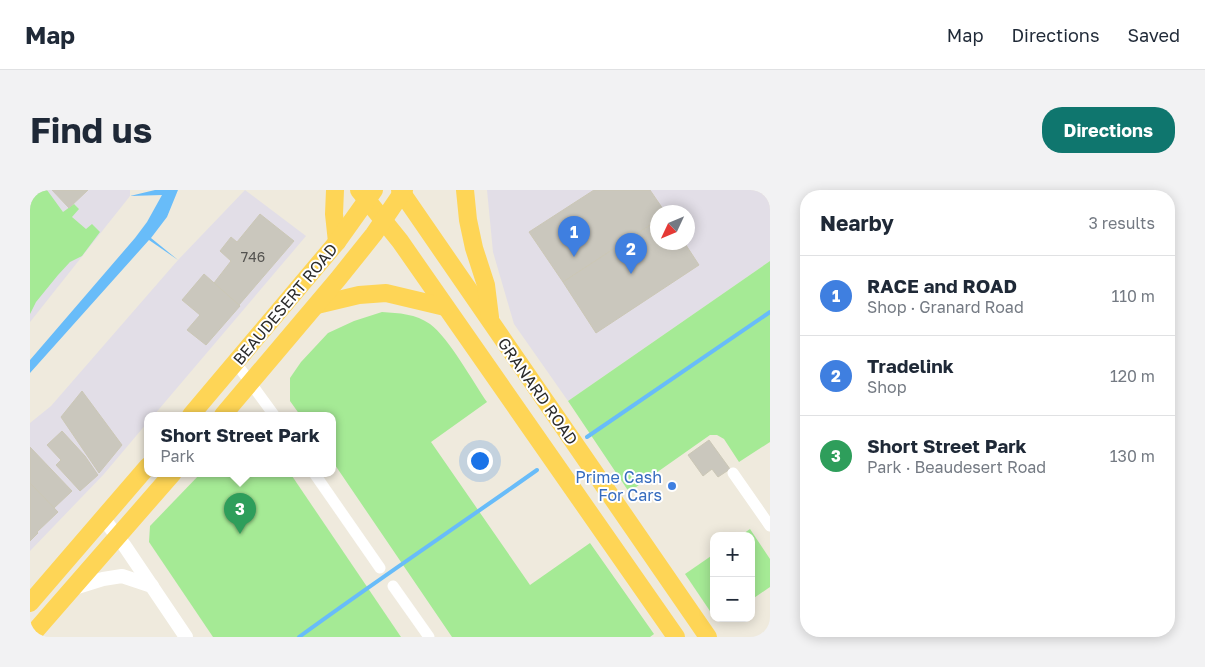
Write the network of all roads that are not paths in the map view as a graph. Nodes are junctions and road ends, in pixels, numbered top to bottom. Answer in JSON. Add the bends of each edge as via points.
{"nodes":[{"id":1,"x":335,"y":190,"type":"edge"},
{"id":2,"x":465,"y":190,"type":"edge"},
{"id":3,"x":402,"y":191,"type":"edge"},
{"id":4,"x":367,"y":193,"type":"edge"},
{"id":5,"x":384,"y":220,"type":"junction"},
{"id":6,"x":337,"y":242,"type":"junction"},
{"id":7,"x":317,"y":305,"type":"junction"},
{"id":8,"x":445,"y":307,"type":"junction"},
{"id":9,"x":490,"y":321,"type":"junction"},
{"id":10,"x":236,"y":362,"type":"junction"},
{"id":11,"x":251,"y":382,"type":"junction"},
{"id":12,"x":194,"y":412,"type":"edge"},
{"id":13,"x":226,"y":412,"type":"edge"},
{"id":14,"x":272,"y":412,"type":"edge"},
{"id":15,"x":144,"y":471,"type":"edge"},
{"id":16,"x":733,"y":473,"type":"dead end"},
{"id":17,"x":170,"y":477,"type":"edge"},
{"id":18,"x":317,"y":477,"type":"edge"},
{"id":19,"x":103,"y":518,"type":"junction"},
{"id":20,"x":770,"y":526,"type":"edge"},
{"id":21,"x":117,"y":537,"type":"junction"},
{"id":22,"x":380,"y":568,"type":"dead end"},
{"id":23,"x":152,"y":586,"type":"junction"},
{"id":24,"x":393,"y":586,"type":"dead end"},
{"id":25,"x":71,"y":589,"type":"junction"},
{"id":26,"x":30,"y":603,"type":"edge"},
{"id":27,"x":30,"y":637,"type":"edge"},
{"id":28,"x":186,"y":637,"type":"edge"},
{"id":29,"x":429,"y":637,"type":"edge"},
{"id":30,"x":676,"y":637,"type":"edge"},
{"id":31,"x":708,"y":637,"type":"edge"}],
"edges":[{"from":1,"to":6,"type":"highway"},
{"from":2,"to":9,"type":"highway","via":[[472,239],[486,285]]},
{"from":3,"to":5,"type":"highway","name":"BEAUDESERT ROAD"},
{"from":3,"to":9,"type":"highway","name":"GRANARD ROAD"},
{"from":4,"to":5,"type":"highway","name":"GRANARD ROAD"},
{"from":4,"to":6,"type":"highway","name":"BEAUDESERT ROAD"},
{"from":5,"to":7,"type":"highway","name":"BEAUDESERT ROAD"},
{"from":5,"to":8,"type":"highway","name":"GRANARD ROAD"},
{"from":6,"to":10,"type":"highway","name":"BEAUDESERT ROAD"},
{"from":7,"to":8,"type":"highway","via":[[359,295],[386,293]]},
{"from":7,"to":11,"type":"highway","name":"BEAUDESERT ROAD"},
{"from":8,"to":30,"type":"highway","name":"GRANARD ROAD"},
{"from":9,"to":31,"type":"highway","name":"GRANARD ROAD"},
{"from":10,"to":11,"type":"street"},
{"from":10,"to":12,"type":"highway","name":"BEAUDESERT ROAD"},
{"from":11,"to":13,"type":"highway","name":"BEAUDESERT ROAD"},
{"from":11,"to":14,"type":"street"},
{"from":15,"to":19,"type":"highway"},
{"from":16,"to":20,"type":"street"},
{"from":17,"to":21,"type":"highway"},
{"from":18,"to":22,"type":"street"},
{"from":19,"to":21,"type":"street"},
{"from":19,"to":26,"type":"highway"},
{"from":21,"to":23,"type":"street"},
{"from":21,"to":25,"type":"highway"},
{"from":23,"to":25,"type":"street","via":[[122,576]]},
{"from":23,"to":28,"type":"street"},
{"from":24,"to":29,"type":"street"},
{"from":25,"to":27,"type":"highway"}]}
